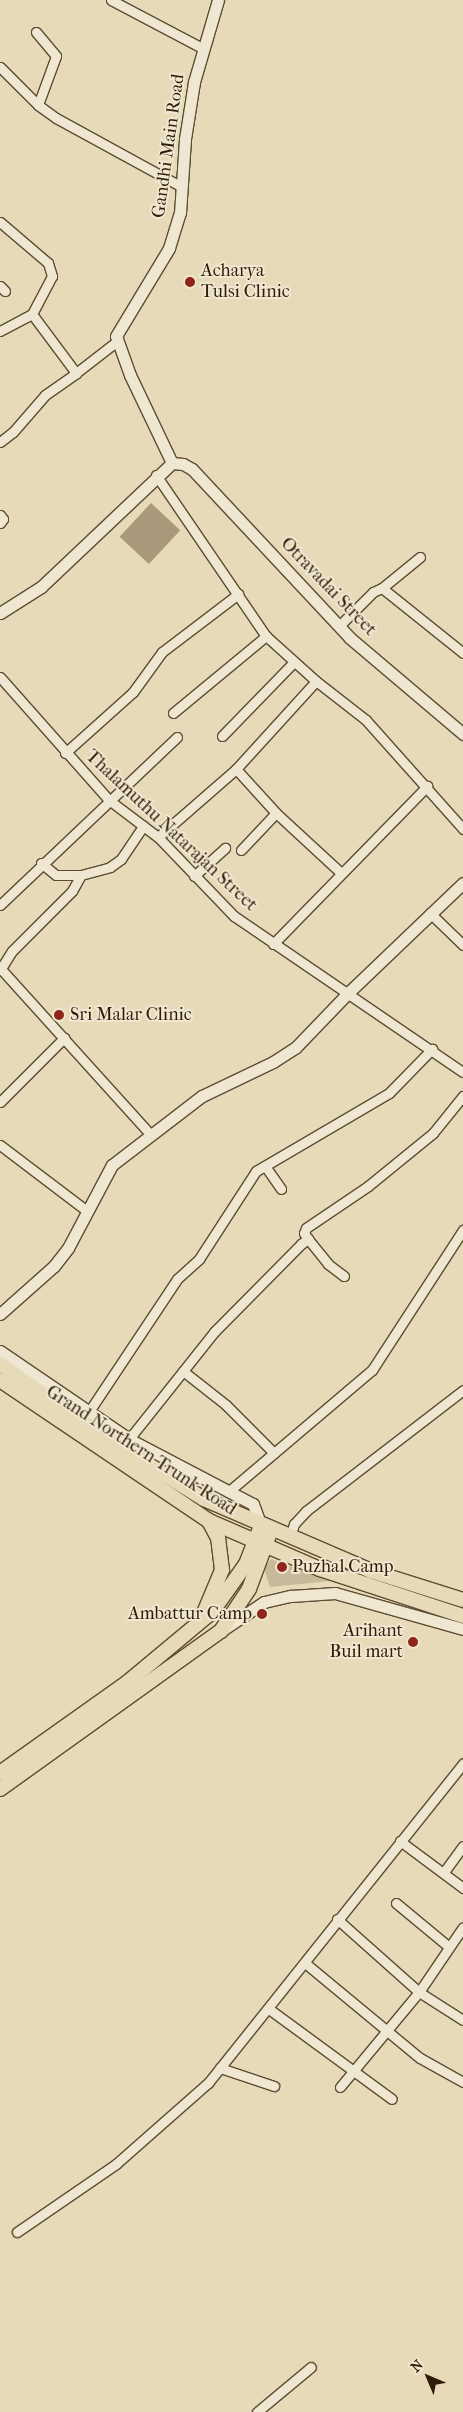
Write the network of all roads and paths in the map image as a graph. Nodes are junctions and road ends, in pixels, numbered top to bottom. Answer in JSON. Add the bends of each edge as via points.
{"nodes":[{"id":1,"x":111,"y":0,"type":"edge"},
{"id":2,"x":218,"y":0,"type":"edge"},
{"id":3,"x":36,"y":32,"type":"dead end"},
{"id":4,"x":202,"y":48,"type":"junction"},
{"id":5,"x":2,"y":73,"type":"edge"},
{"id":6,"x":38,"y":105,"type":"junction"},
{"id":7,"x":182,"y":187,"type":"junction"},
{"id":8,"x":0,"y":222,"type":"edge"},
{"id":9,"x":32,"y":314,"type":"junction"},
{"id":10,"x":0,"y":331,"type":"edge"},
{"id":11,"x":116,"y":342,"type":"junction"},
{"id":12,"x":76,"y":373,"type":"junction"},
{"id":13,"x":0,"y":442,"type":"edge"},
{"id":14,"x":172,"y":463,"type":"junction"},
{"id":15,"x":156,"y":475,"type":"junction"},
{"id":16,"x":0,"y":515,"type":"edge"},
{"id":17,"x":0,"y":523,"type":"edge"},
{"id":18,"x":420,"y":557,"type":"dead end"},
{"id":19,"x":382,"y":588,"type":"junction"},
{"id":20,"x":238,"y":594,"type":"junction"},
{"id":21,"x":0,"y":613,"type":"edge"},
{"id":22,"x":339,"y":626,"type":"junction"},
{"id":23,"x":266,"y":636,"type":"junction"},
{"id":24,"x":463,"y":653,"type":"edge"},
{"id":25,"x":294,"y":662,"type":"junction"},
{"id":26,"x":0,"y":677,"type":"edge"},
{"id":27,"x":316,"y":681,"type":"junction"},
{"id":28,"x":173,"y":713,"type":"dead end"},
{"id":29,"x":463,"y":734,"type":"edge"},
{"id":30,"x":222,"y":736,"type":"dead end"},
{"id":31,"x":177,"y":737,"type":"dead end"},
{"id":32,"x":65,"y":753,"type":"junction"},
{"id":33,"x":236,"y":769,"type":"junction"},
{"id":34,"x":427,"y":786,"type":"junction"},
{"id":35,"x":109,"y":800,"type":"junction"},
{"id":36,"x":276,"y":813,"type":"junction"},
{"id":37,"x":143,"y":826,"type":"junction"},
{"id":38,"x":463,"y":829,"type":"edge"},
{"id":39,"x":158,"y":837,"type":"junction"},
{"id":40,"x":225,"y":848,"type":"dead end"},
{"id":41,"x":241,"y":850,"type":"dead end"},
{"id":42,"x":41,"y":863,"type":"junction"},
{"id":43,"x":341,"y":873,"type":"junction"},
{"id":44,"x":81,"y":875,"type":"junction"},
{"id":45,"x":194,"y":876,"type":"junction"},
{"id":46,"x":463,"y":883,"type":"edge"},
{"id":47,"x":0,"y":905,"type":"edge"},
{"id":48,"x":430,"y":913,"type":"junction"},
{"id":49,"x":273,"y":944,"type":"junction"},
{"id":50,"x":463,"y":945,"type":"edge"},
{"id":51,"x":1,"y":969,"type":"edge"},
{"id":52,"x":348,"y":993,"type":"junction"},
{"id":53,"x":64,"y":1038,"type":"junction"},
{"id":54,"x":432,"y":1049,"type":"junction"},
{"id":55,"x":463,"y":1072,"type":"edge"},
{"id":56,"x":463,"y":1096,"type":"edge"},
{"id":57,"x":0,"y":1102,"type":"edge"},
{"id":58,"x":150,"y":1134,"type":"junction"},
{"id":59,"x":0,"y":1145,"type":"edge"},
{"id":60,"x":265,"y":1166,"type":"junction"},
{"id":61,"x":281,"y":1189,"type":"dead end"},
{"id":62,"x":87,"y":1211,"type":"junction"},
{"id":63,"x":463,"y":1230,"type":"edge"},
{"id":64,"x":308,"y":1239,"type":"junction"},
{"id":65,"x":344,"y":1276,"type":"dead end"},
{"id":66,"x":0,"y":1314,"type":"edge"},
{"id":67,"x":0,"y":1351,"type":"edge"},
{"id":68,"x":0,"y":1364,"type":"edge"},
{"id":69,"x":183,"y":1371,"type":"junction"},
{"id":70,"x":0,"y":1380,"type":"edge"},
{"id":71,"x":463,"y":1390,"type":"edge"},
{"id":72,"x":88,"y":1413,"type":"junction"},
{"id":73,"x":129,"y":1439,"type":"junction"},
{"id":74,"x":274,"y":1453,"type":"junction"},
{"id":75,"x":228,"y":1492,"type":"junction"},
{"id":76,"x":208,"y":1521,"type":"junction"},
{"id":77,"x":266,"y":1528,"type":"junction"},
{"id":78,"x":290,"y":1537,"type":"junction"},
{"id":79,"x":259,"y":1545,"type":"junction"},
{"id":80,"x":463,"y":1600,"type":"edge"},
{"id":81,"x":463,"y":1616,"type":"edge"},
{"id":82,"x":197,"y":1624,"type":"junction"},
{"id":83,"x":463,"y":1629,"type":"edge"},
{"id":84,"x":221,"y":1631,"type":"junction"},
{"id":85,"x":463,"y":1763,"type":"edge"},
{"id":86,"x":0,"y":1773,"type":"edge"},
{"id":87,"x":0,"y":1789,"type":"edge"},
{"id":88,"x":400,"y":1841,"type":"junction"},
{"id":89,"x":463,"y":1846,"type":"edge"},
{"id":90,"x":444,"y":1872,"type":"junction"},
{"id":91,"x":463,"y":1888,"type":"edge"},
{"id":92,"x":396,"y":1904,"type":"dead end"},
{"id":93,"x":337,"y":1919,"type":"junction"},
{"id":94,"x":463,"y":1927,"type":"edge"},
{"id":95,"x":449,"y":1947,"type":"junction"},
{"id":96,"x":305,"y":1963,"type":"junction"},
{"id":97,"x":419,"y":1992,"type":"junction"},
{"id":98,"x":269,"y":2009,"type":"junction"},
{"id":99,"x":463,"y":2020,"type":"edge"},
{"id":100,"x":387,"y":2032,"type":"junction"},
{"id":101,"x":220,"y":2068,"type":"junction"},
{"id":102,"x":351,"y":2072,"type":"junction"},
{"id":103,"x":463,"y":2082,"type":"edge"},
{"id":104,"x":274,"y":2086,"type":"dead end"},
{"id":105,"x":340,"y":2087,"type":"dead end"},
{"id":106,"x":392,"y":2099,"type":"dead end"},
{"id":107,"x":17,"y":2232,"type":"dead end"},
{"id":108,"x":311,"y":2367,"type":"dead end"},
{"id":109,"x":257,"y":2412,"type":"edge"}],
"edges":[{"from":1,"to":4,"type":"street"},
{"from":2,"to":4,"type":"street","name":"Gandhi Main Road"},
{"from":3,"to":6,"type":"street","via":[[56,56]]},
{"from":4,"to":7,"type":"street","name":"Gandhi Main Road","via":[[185,139]]},
{"from":5,"to":6,"type":"street"},
{"from":6,"to":7,"type":"street"},
{"from":7,"to":11,"type":"street","name":"Gandhi Main Road","via":[[180,214],[169,248],[130,309]]},
{"from":8,"to":9,"type":"street","via":[[51,268],[52,276]]},
{"from":9,"to":10,"type":"street"},
{"from":9,"to":12,"type":"street"},
{"from":11,"to":12,"type":"street"},
{"from":11,"to":14,"type":"street"},
{"from":12,"to":13,"type":"street","via":[[45,395],[14,432]]},
{"from":14,"to":15,"type":"street"},
{"from":14,"to":22,"type":"street","name":"Otravadai Street","via":[[192,469]]},
{"from":15,"to":20,"type":"street"},
{"from":15,"to":21,"type":"street","via":[[41,587]]},
{"from":16,"to":17,"type":"street","via":[[4,520]]},
{"from":18,"to":19,"type":"street"},
{"from":19,"to":22,"type":"street","via":[[373,592]]},
{"from":19,"to":24,"type":"street"},
{"from":20,"to":23,"type":"street"},
{"from":20,"to":32,"type":"street","via":[[162,652],[133,692]]},
{"from":22,"to":29,"type":"street","name":"Otravadai Street"},
{"from":23,"to":25,"type":"street"},
{"from":23,"to":28,"type":"street"},
{"from":25,"to":27,"type":"street"},
{"from":25,"to":30,"type":"street"},
{"from":26,"to":32,"type":"street","name":"Thalamuthu Natarajan Street"},
{"from":27,"to":33,"type":"street"},
{"from":27,"to":34,"type":"street","via":[[366,720]]},
{"from":31,"to":35,"type":"street"},
{"from":32,"to":35,"type":"street","name":"Thalamuthu Natarajan Street"},
{"from":33,"to":36,"type":"street"},
{"from":33,"to":39,"type":"street"},
{"from":34,"to":38,"type":"street"},
{"from":34,"to":43,"type":"street"},
{"from":35,"to":37,"type":"street","name":"Thalamuthu Natarajan Street"},
{"from":35,"to":42,"type":"street"},
{"from":36,"to":41,"type":"street"},
{"from":36,"to":43,"type":"street"},
{"from":37,"to":39,"type":"street","name":"Thalamuthu Natarajan Street"},
{"from":37,"to":44,"type":"street","via":[[121,859],[110,867]]},
{"from":39,"to":45,"type":"street","name":"Thalamuthu Natarajan Street"},
{"from":40,"to":45,"type":"street"},
{"from":42,"to":44,"type":"street","via":[[56,875]]},
{"from":42,"to":47,"type":"street"},
{"from":43,"to":49,"type":"street"},
{"from":44,"to":51,"type":"street","via":[[67,896],[12,951]]},
{"from":45,"to":49,"type":"street","name":"Thalamuthu Natarajan Street","via":[[227,910]]},
{"from":46,"to":48,"type":"street"},
{"from":48,"to":50,"type":"street"},
{"from":48,"to":52,"type":"street"},
{"from":49,"to":52,"type":"street","name":"Thalamuthu Natarajan Street"},
{"from":51,"to":53,"type":"street"},
{"from":52,"to":54,"type":"street","name":"Thalamuthu Natarajan Street"},
{"from":52,"to":58,"type":"street","via":[[296,1047],[273,1062],[202,1096]]},
{"from":53,"to":57,"type":"street"},
{"from":53,"to":58,"type":"street"},
{"from":54,"to":55,"type":"street","name":"Thalamuthu Natarajan Street"},
{"from":54,"to":60,"type":"street","via":[[389,1093]]},
{"from":56,"to":64,"type":"street","via":[[434,1133],[368,1186],[306,1228],[304,1233]]},
{"from":58,"to":62,"type":"street","via":[[112,1165]]},
{"from":59,"to":62,"type":"street"},
{"from":60,"to":61,"type":"street"},
{"from":60,"to":72,"type":"street","via":[[249,1179],[236,1206],[198,1260],[177,1278]]},
{"from":62,"to":66,"type":"street","via":[[54,1266]]},
{"from":63,"to":74,"type":"street","via":[[372,1370]]},
{"from":64,"to":65,"type":"street","via":[[328,1264]]},
{"from":64,"to":69,"type":"street","via":[[253,1291]]},
{"from":67,"to":72,"type":"street"},
{"from":68,"to":77,"type":"main road","name":"Grand Northern Trunk Road","via":[[144,1464],[204,1499]]},
{"from":69,"to":73,"type":"street"},
{"from":69,"to":74,"type":"street","via":[[226,1405]]},
{"from":70,"to":76,"type":"main road","name":"Grand Northern Trunk Road"},
{"from":71,"to":78,"type":"street","via":[[306,1511],[294,1524]]},
{"from":72,"to":73,"type":"street"},
{"from":73,"to":75,"type":"street"},
{"from":74,"to":75,"type":"street"},
{"from":75,"to":77,"type":"street","via":[[253,1504]]},
{"from":76,"to":79,"type":"main road","name":"Grand Northern Trunk Road"},
{"from":76,"to":82,"type":"main road","via":[[218,1538],[222,1570]]},
{"from":77,"to":78,"type":"main road","name":"Grand Northern Trunk Road"},
{"from":77,"to":79,"type":"main road"},
{"from":78,"to":80,"type":"main road","name":"Grand Northern Trunk Road","via":[[371,1571]]},
{"from":79,"to":81,"type":"main road","name":"Grand Northern Trunk Road","via":[[424,1606]]},
{"from":79,"to":82,"type":"main road","via":[[227,1594]]},
{"from":79,"to":84,"type":"main road","via":[[249,1589]]},
{"from":82,"to":86,"type":"main road","via":[[128,1682]]},
{"from":83,"to":84,"type":"street","via":[[336,1593],[291,1596],[264,1602]]},
{"from":84,"to":87,"type":"main road"},
{"from":85,"to":88,"type":"street"},
{"from":88,"to":90,"type":"street"},
{"from":88,"to":93,"type":"street"},
{"from":89,"to":90,"type":"street"},
{"from":90,"to":91,"type":"street"},
{"from":92,"to":95,"type":"street"},
{"from":93,"to":96,"type":"street"},
{"from":93,"to":97,"type":"street"},
{"from":94,"to":95,"type":"street"},
{"from":95,"to":97,"type":"street"},
{"from":96,"to":98,"type":"street"},
{"from":96,"to":100,"type":"street"},
{"from":97,"to":99,"type":"street"},
{"from":97,"to":100,"type":"street"},
{"from":98,"to":101,"type":"street"},
{"from":98,"to":102,"type":"street"},
{"from":100,"to":102,"type":"street"},
{"from":100,"to":103,"type":"street","via":[[420,2058]]},
{"from":101,"to":104,"type":"street"},
{"from":101,"to":107,"type":"street","via":[[187,2102],[116,2164]]},
{"from":102,"to":105,"type":"street"},
{"from":102,"to":106,"type":"street"},
{"from":108,"to":109,"type":"street"}]}
